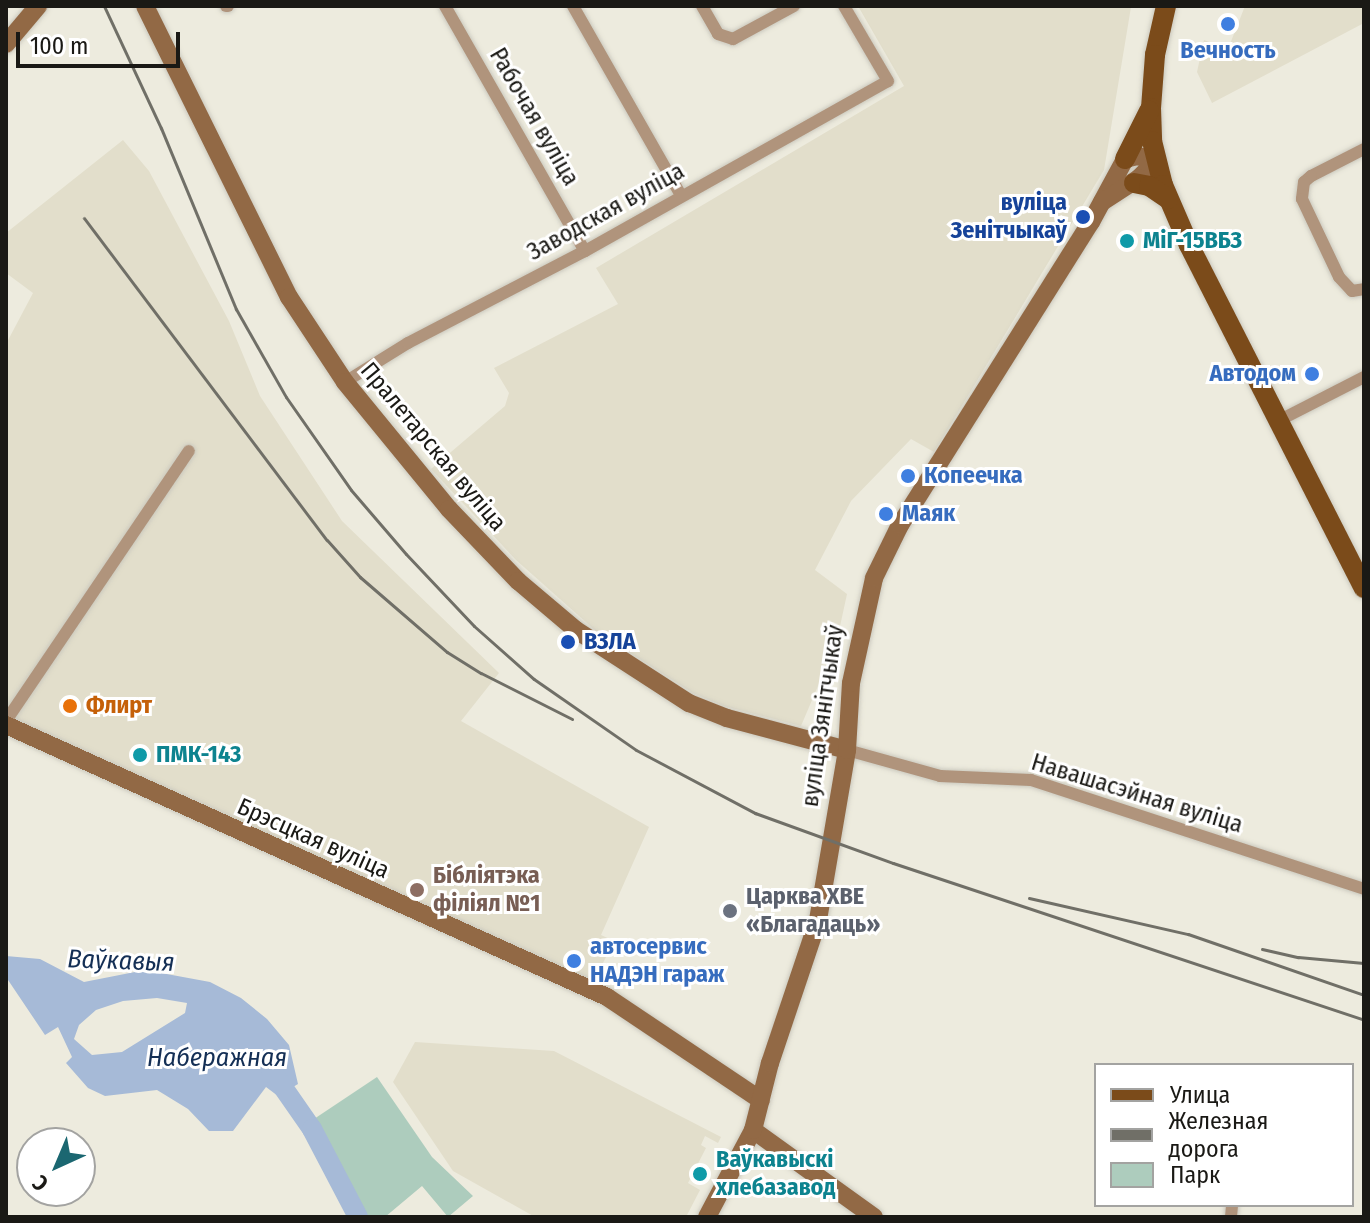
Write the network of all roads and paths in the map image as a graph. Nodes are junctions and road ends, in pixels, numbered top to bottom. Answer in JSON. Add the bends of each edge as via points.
{"nodes":[{"id":1,"x":38,"y":6,"type":"edge"},
{"id":2,"x":145,"y":6,"type":"edge"},
{"id":3,"x":445,"y":6,"type":"edge"},
{"id":4,"x":573,"y":6,"type":"edge"},
{"id":5,"x":702,"y":6,"type":"edge"},
{"id":6,"x":794,"y":6,"type":"edge"},
{"id":7,"x":844,"y":6,"type":"edge"},
{"id":8,"x":1166,"y":6,"type":"edge"},
{"id":9,"x":6,"y":44,"type":"edge"},
{"id":10,"x":1151,"y":108,"type":"junction"},
{"id":11,"x":1364,"y":149,"type":"edge"},
{"id":12,"x":1125,"y":159,"type":"junction"},
{"id":13,"x":1156,"y":161,"type":"junction"},
{"id":14,"x":1134,"y":183,"type":"junction"},
{"id":15,"x":681,"y":195,"type":"junction"},
{"id":16,"x":1168,"y":199,"type":"junction"},
{"id":17,"x":1102,"y":202,"type":"junction"},
{"id":18,"x":585,"y":251,"type":"junction"},
{"id":19,"x":1364,"y":289,"type":"edge"},
{"id":20,"x":1364,"y":377,"type":"edge"},
{"id":21,"x":345,"y":382,"type":"junction"},
{"id":22,"x":1278,"y":421,"type":"junction"},
{"id":23,"x":189,"y":451,"type":"dead end"},
{"id":24,"x":1364,"y":588,"type":"edge"},
{"id":25,"x":6,"y":723,"type":"edge"},
{"id":26,"x":847,"y":750,"type":"junction"},
{"id":27,"x":1364,"y":889,"type":"edge"},
{"id":28,"x":761,"y":1100,"type":"junction"},
{"id":29,"x":753,"y":1130,"type":"junction"},
{"id":30,"x":707,"y":1217,"type":"edge"},
{"id":31,"x":874,"y":1217,"type":"edge"}],
"edges":[{"from":1,"to":9,"type":"street"},
{"from":2,"to":21,"type":"street","name":"Пралетарская вуліца","via":[[253,230]]},
{"from":3,"to":18,"type":"street","name":"Рабочая вуліца"},
{"from":4,"to":15,"type":"street"},
{"from":5,"to":6,"type":"street","via":[[718,34],[733,39]]},
{"from":7,"to":15,"type":"street","name":"Заводская вуліца","via":[[888,81]]},
{"from":8,"to":10,"type":"main road"},
{"from":10,"to":12,"type":"main road"},
{"from":10,"to":13,"type":"main road"},
{"from":11,"to":19,"type":"street","via":[[1311,176],[1304,182],[1302,199],[1339,277],[1352,291]]},
{"from":12,"to":13,"type":"street"},
{"from":12,"to":17,"type":"street","name":"вуліца Зянітчыкаў"},
{"from":13,"to":14,"type":"street"},
{"from":13,"to":16,"type":"main road"},
{"from":14,"to":16,"type":"main road"},
{"from":14,"to":17,"type":"street"},
{"from":15,"to":18,"type":"street","name":"Заводская вуліца"},
{"from":16,"to":22,"type":"main road"},
{"from":17,"to":26,"type":"street","name":"вуліца Зянітчыкаў","via":[[881,560],[860,628]]},
{"from":18,"to":21,"type":"street","name":"Заводская вуліца","via":[[408,343]]},
{"from":20,"to":22,"type":"street"},
{"from":21,"to":26,"type":"street","name":"Пралетарская вуліца","via":[[449,509],[518,581],[576,630],[689,703]]},
{"from":22,"to":24,"type":"main road"},
{"from":23,"to":25,"type":"street"},
{"from":25,"to":28,"type":"street","name":"Брэсцкая вуліца","via":[[607,997]]},
{"from":26,"to":27,"type":"street","name":"Навашасэйная вуліца","via":[[940,776],[1031,780]]},
{"from":26,"to":28,"type":"street","name":"вуліца Зянітчыкаў","via":[[818,920]]},
{"from":28,"to":29,"type":"street","name":"вуліца Зянітчыкаў"},
{"from":29,"to":30,"type":"street","name":"вуліца Зянітчыкаў"},
{"from":29,"to":31,"type":"street"}]}
